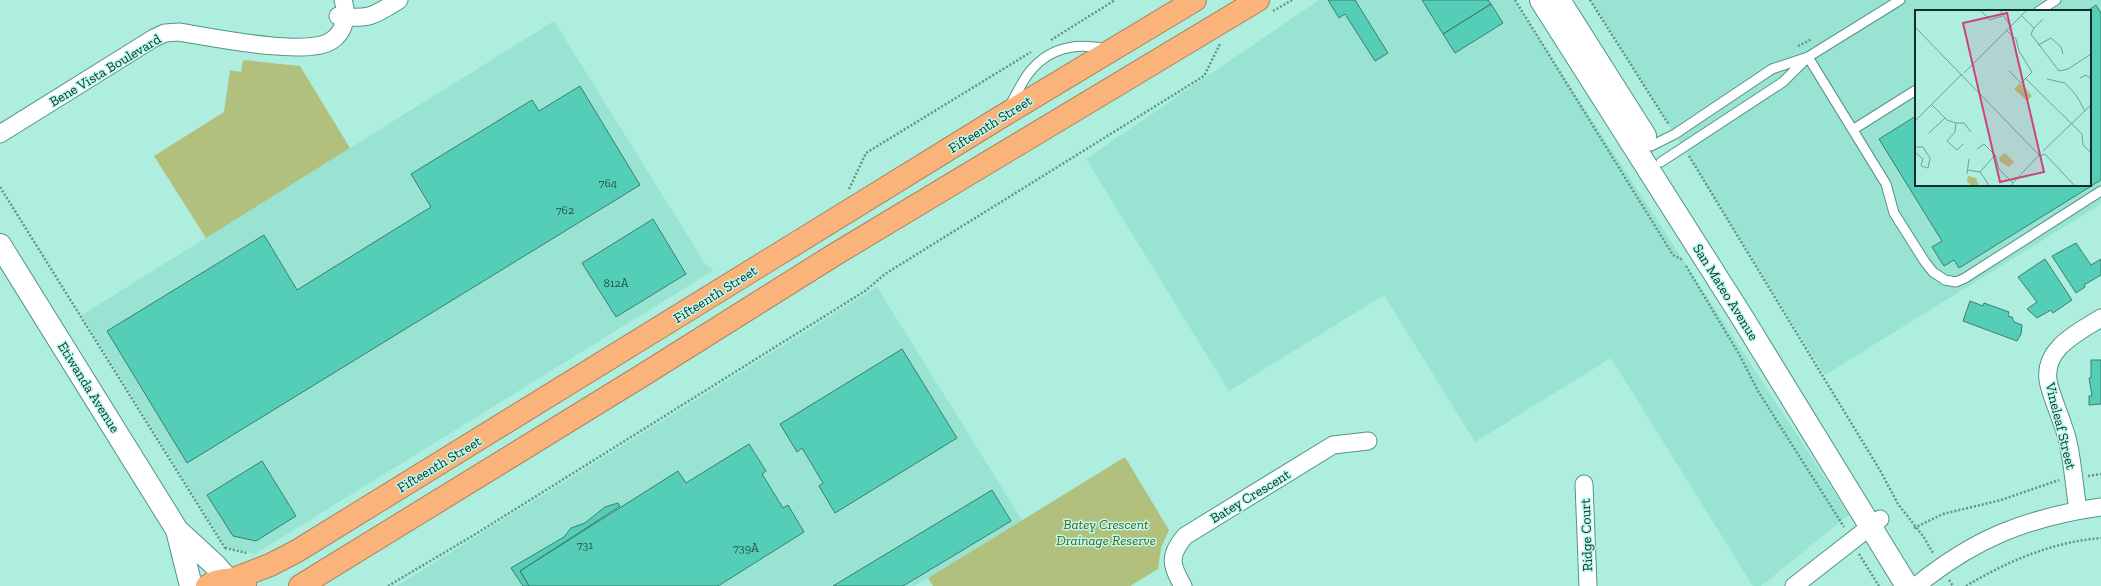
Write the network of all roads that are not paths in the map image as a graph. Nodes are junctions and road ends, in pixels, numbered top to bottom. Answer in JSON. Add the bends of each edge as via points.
{"nodes":[{"id":1,"x":400,"y":0,"type":"edge"},
{"id":2,"x":1194,"y":0,"type":"edge"},
{"id":3,"x":1541,"y":0,"type":"edge"},
{"id":4,"x":1559,"y":0,"type":"edge"},
{"id":5,"x":1900,"y":0,"type":"edge"},
{"id":6,"x":2056,"y":0,"type":"edge"},
{"id":7,"x":1265,"y":6,"type":"edge"},
{"id":8,"x":340,"y":8,"type":"edge"},
{"id":9,"x":2041,"y":10,"type":"edge"},
{"id":10,"x":1808,"y":57,"type":"junction"},
{"id":11,"x":1915,"y":91,"type":"edge"},
{"id":12,"x":1854,"y":129,"type":"junction"},
{"id":13,"x":0,"y":134,"type":"edge"},
{"id":14,"x":1656,"y":154,"type":"junction"},
{"id":15,"x":2101,"y":191,"type":"edge"},
{"id":16,"x":0,"y":244,"type":"edge"},
{"id":17,"x":687,"y":311,"type":"junction"},
{"id":18,"x":2101,"y":318,"type":"edge"},
{"id":19,"x":703,"y":337,"type":"junction"},
{"id":20,"x":1368,"y":441,"type":"dead end"},
{"id":21,"x":1584,"y":484,"type":"dead end"},
{"id":22,"x":2101,"y":507,"type":"edge"},
{"id":23,"x":2078,"y":510,"type":"junction"},
{"id":24,"x":1875,"y":523,"type":"junction"},
{"id":25,"x":177,"y":530,"type":"junction"},
{"id":26,"x":228,"y":583,"type":"edge"},
{"id":27,"x":1917,"y":585,"type":"edge"},
{"id":28,"x":191,"y":586,"type":"edge"},
{"id":29,"x":300,"y":586,"type":"edge"},
{"id":30,"x":1183,"y":586,"type":"edge"},
{"id":31,"x":1588,"y":586,"type":"edge"},
{"id":32,"x":1794,"y":586,"type":"edge"}],
"edges":[{"from":1,"to":8,"type":"street","name":"Bene Vista Boulevard","via":[[372,16],[363,18]]},
{"from":2,"to":17,"type":"highway","name":"Fifteenth Street"},
{"from":3,"to":24,"type":"street","name":"San Mateo Avenue"},
{"from":4,"to":14,"type":"street","name":"San Mateo Avenue"},
{"from":5,"to":10,"type":"lane"},
{"from":6,"to":9,"type":"lane"},
{"from":7,"to":19,"type":"highway","via":[[957,180]]},
{"from":8,"to":13,"type":"street","name":"Bene Vista Boulevard","via":[[332,30],[312,45],[283,48],[179,32],[165,33]]},
{"from":10,"to":12,"type":"lane"},
{"from":10,"to":14,"type":"lane","via":[[1772,69],[1675,134]]},
{"from":10,"to":14,"type":"lane","via":[[1783,82],[1684,148]]},
{"from":11,"to":12,"type":"lane"},
{"from":12,"to":15,"type":"lane","via":[[1886,184],[1894,213],[1925,262],[1933,272],[1945,280],[1956,282],[1965,278]]},
{"from":14,"to":24,"type":"street","name":"San Mateo Avenue"},
{"from":16,"to":25,"type":"street","name":"Etiwanda Avenue"},
{"from":17,"to":19,"type":"highway"},
{"from":17,"to":26,"type":"highway","name":"Fifteenth Street","via":[[297,551]]},
{"from":18,"to":23,"type":"street","name":"Vineleaf Street","via":[[2061,344],[2051,361],[2049,373],[2049,384],[2067,437]]},
{"from":19,"to":29,"type":"highway"},
{"from":20,"to":30,"type":"street","name":"Batey Crescent","via":[[1333,445],[1184,536],[1174,549],[1173,562]]},
{"from":21,"to":31,"type":"street","name":"Ridge Court"},
{"from":22,"to":23,"type":"street"},
{"from":23,"to":27,"type":"street","via":[[2036,520],[1998,534],[1971,547]]},
{"from":24,"to":27,"type":"street","name":"San Mateo Avenue"},
{"from":24,"to":32,"type":"street","via":[[1852,546]]},
{"from":25,"to":26,"type":"street","name":"Etiwanda Avenue","via":[[216,566]]},
{"from":25,"to":28,"type":"street","name":"Etiwanda Avenue"}]}
